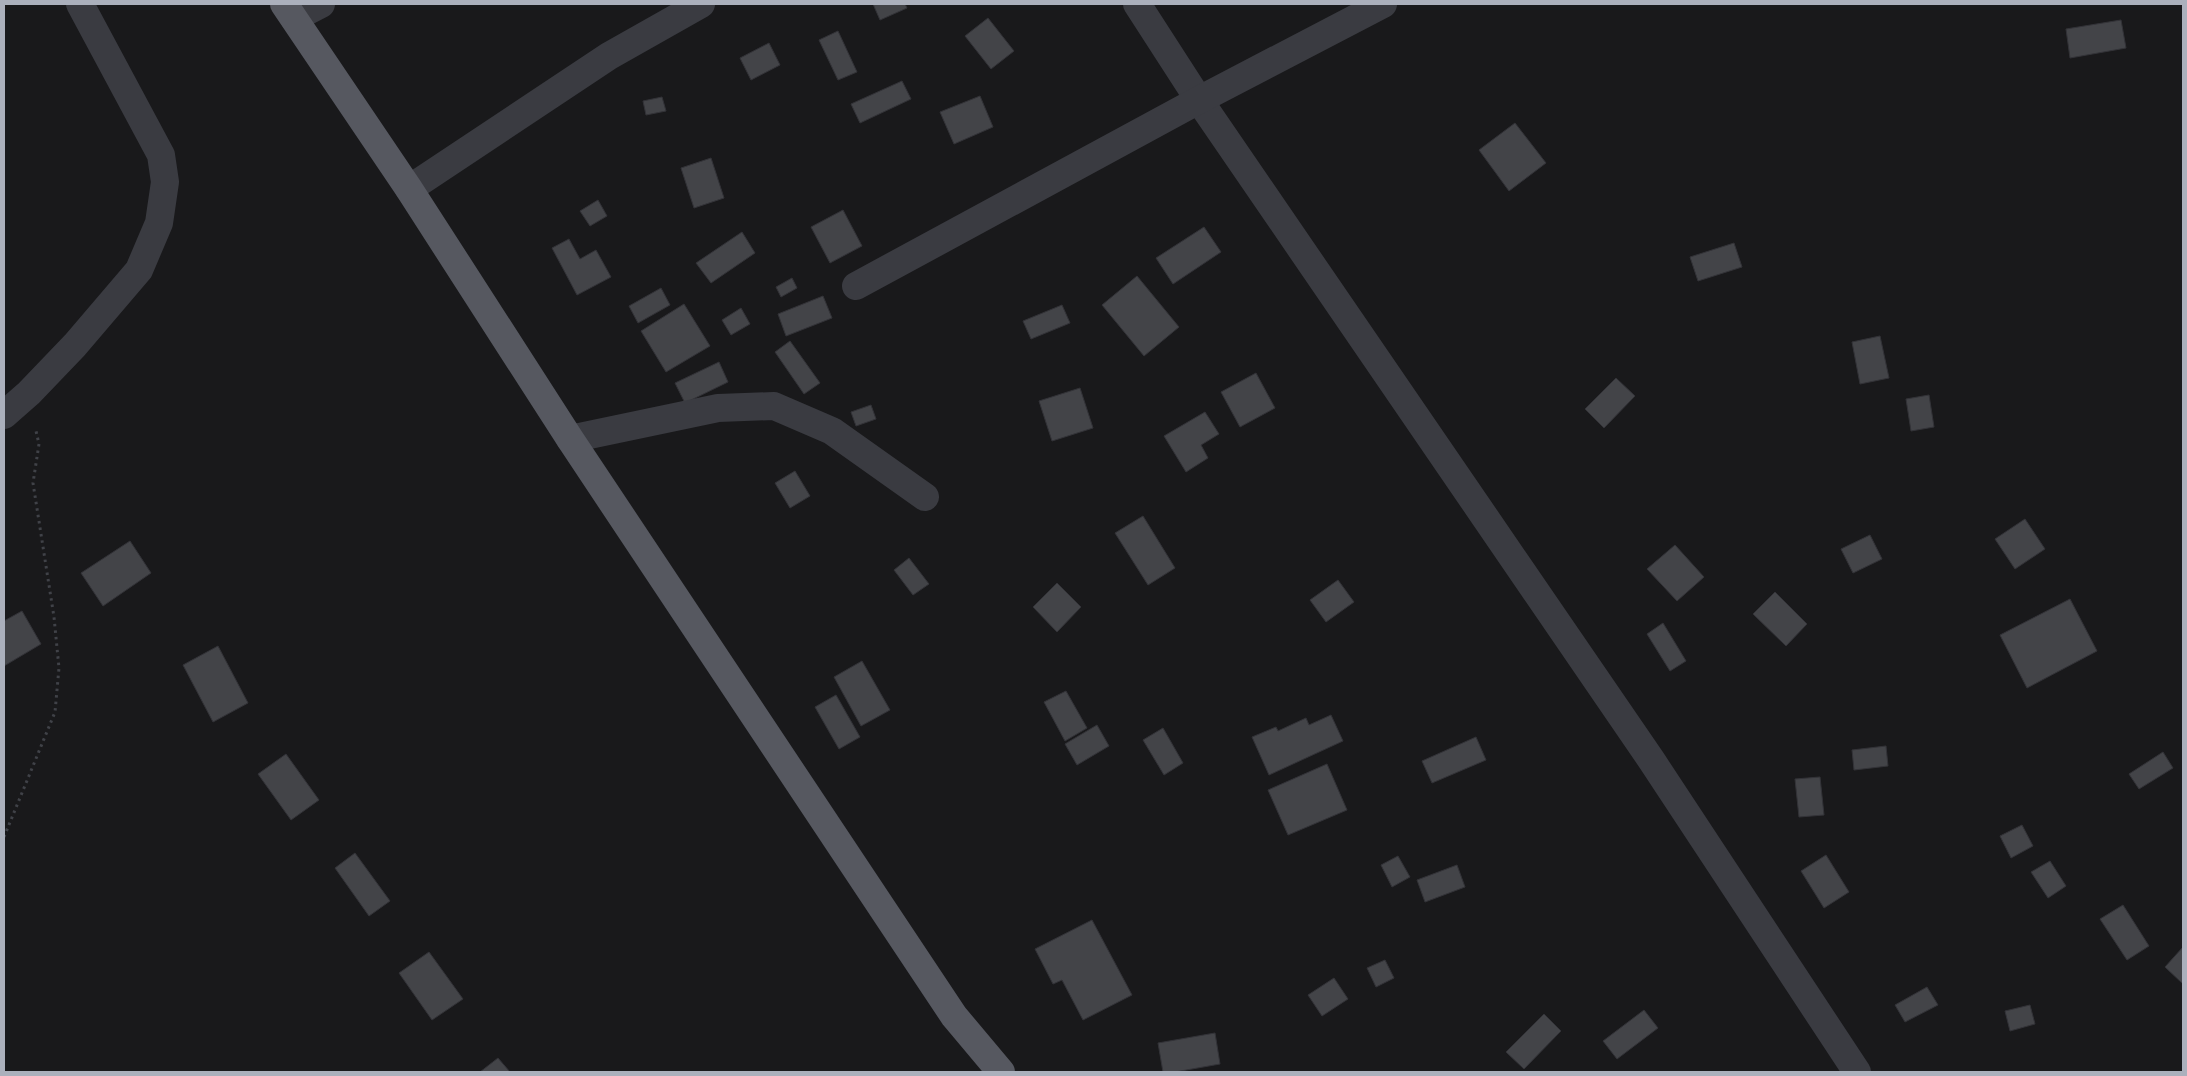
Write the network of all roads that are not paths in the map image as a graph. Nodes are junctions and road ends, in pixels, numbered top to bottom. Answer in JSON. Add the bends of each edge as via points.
{"nodes":[{"id":1,"x":80,"y":4,"type":"edge"},
{"id":2,"x":321,"y":4,"type":"edge"},
{"id":3,"x":701,"y":4,"type":"edge"},
{"id":4,"x":1137,"y":4,"type":"edge"},
{"id":5,"x":1383,"y":4,"type":"edge"},
{"id":6,"x":289,"y":11,"type":"edge"},
{"id":7,"x":1199,"y":100,"type":"junction"},
{"id":8,"x":409,"y":189,"type":"junction"},
{"id":9,"x":856,"y":286,"type":"dead end"},
{"id":10,"x":4,"y":415,"type":"edge"},
{"id":11,"x":570,"y":439,"type":"junction"},
{"id":12,"x":924,"y":497,"type":"dead end"},
{"id":13,"x":1001,"y":1072,"type":"edge"},
{"id":14,"x":1857,"y":1072,"type":"edge"}],
"edges":[{"from":1,"to":10,"type":"street","via":[[161,156],[165,182],[158,223],[140,270],[75,345]]},
{"from":2,"to":6,"type":"street"},
{"from":3,"to":8,"type":"street","via":[[609,56]]},
{"from":4,"to":7,"type":"street"},
{"from":5,"to":7,"type":"street"},
{"from":6,"to":8,"type":"main road"},
{"from":7,"to":9,"type":"street"},
{"from":7,"to":14,"type":"street","via":[[1652,761]]},
{"from":8,"to":11,"type":"main road"},
{"from":11,"to":12,"type":"street","via":[[718,408],[774,406],[832,431]]},
{"from":11,"to":13,"type":"main road","via":[[954,1016]]}]}
